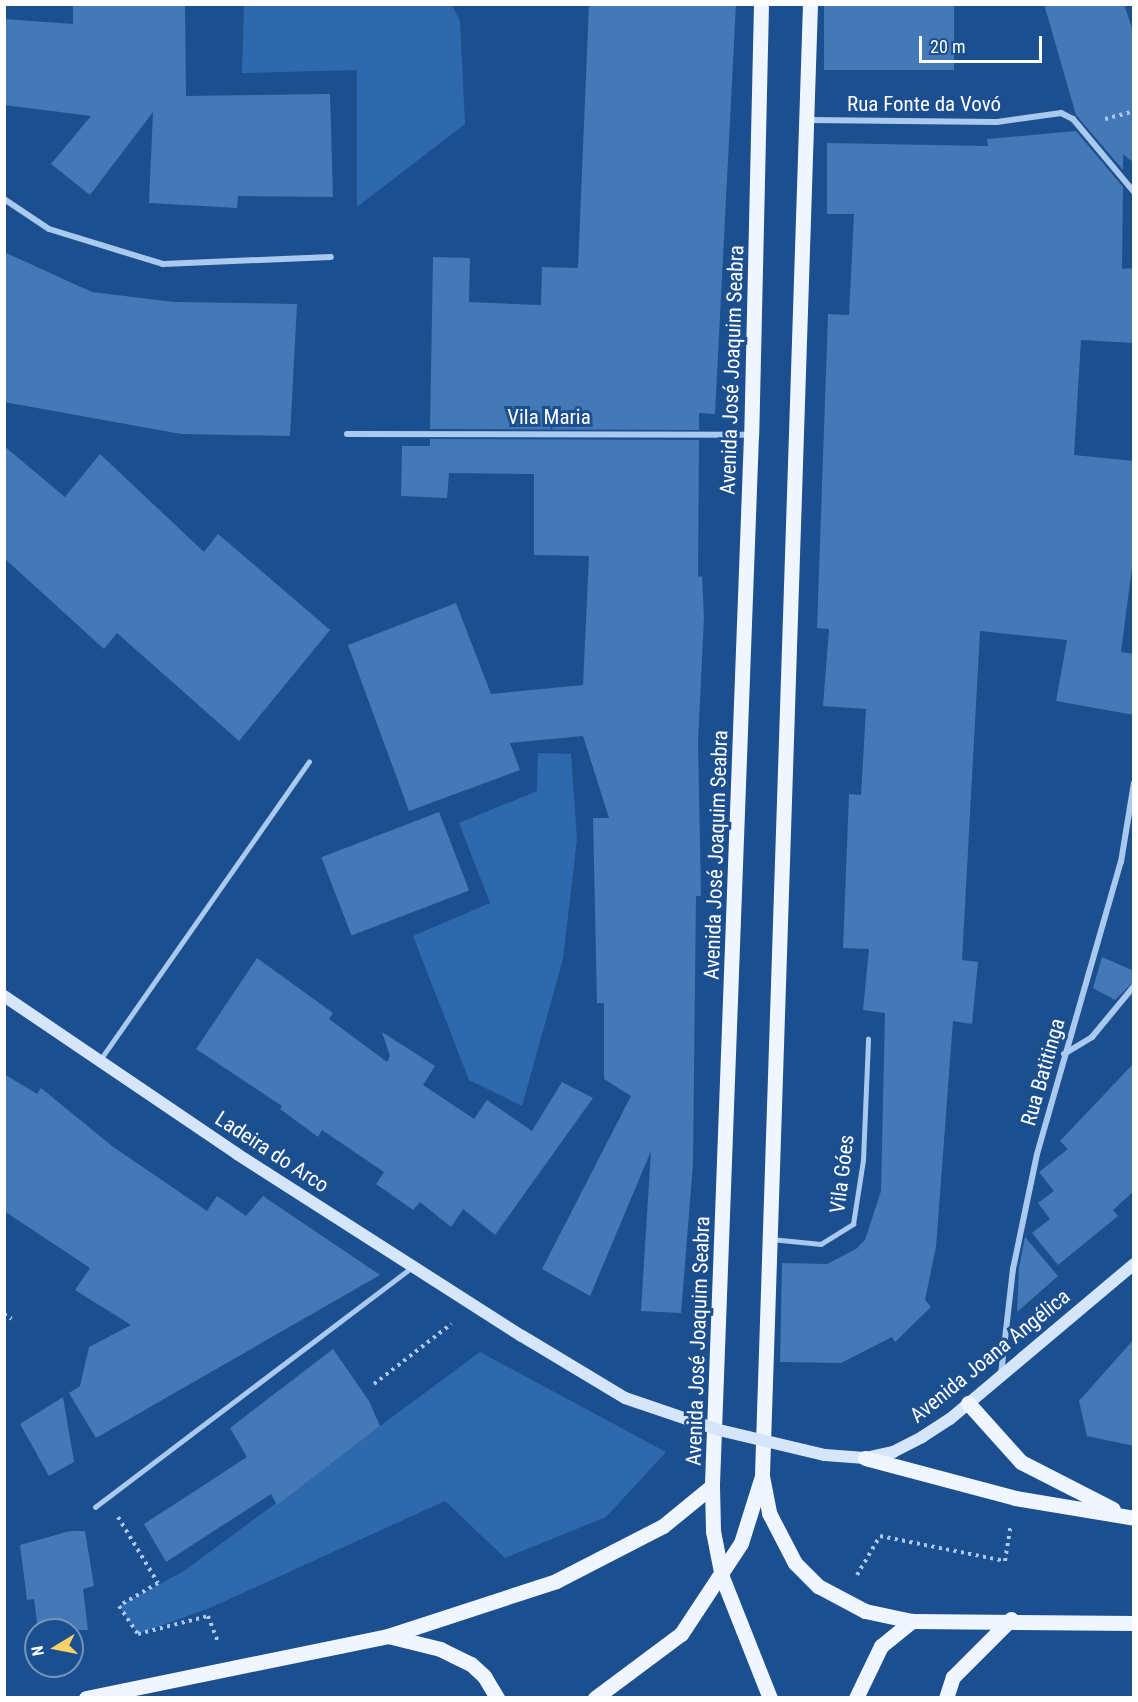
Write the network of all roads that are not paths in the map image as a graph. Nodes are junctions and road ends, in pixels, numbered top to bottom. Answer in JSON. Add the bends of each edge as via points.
{"nodes":[{"id":1,"x":761,"y":4,"type":"edge"},
{"id":2,"x":810,"y":4,"type":"edge"},
{"id":3,"x":807,"y":120,"type":"junction"},
{"id":4,"x":1134,"y":192,"type":"edge"},
{"id":5,"x":4,"y":200,"type":"edge"},
{"id":6,"x":331,"y":257,"type":"dead end"},
{"id":7,"x":347,"y":434,"type":"dead end"},
{"id":8,"x":752,"y":435,"type":"junction"},
{"id":9,"x":309,"y":762,"type":"dead end"},
{"id":10,"x":1134,"y":783,"type":"edge"},
{"id":11,"x":1134,"y":986,"type":"edge"},
{"id":12,"x":4,"y":996,"type":"edge"},
{"id":13,"x":868,"y":1039,"type":"dead end"},
{"id":14,"x":1064,"y":1054,"type":"junction"},
{"id":15,"x":100,"y":1060,"type":"junction"},
{"id":16,"x":771,"y":1239,"type":"junction"},
{"id":17,"x":1134,"y":1264,"type":"edge"},
{"id":18,"x":412,"y":1267,"type":"junction"},
{"id":19,"x":1001,"y":1375,"type":"junction"},
{"id":20,"x":968,"y":1403,"type":"junction"},
{"id":21,"x":825,"y":1455,"type":"joint"},
{"id":22,"x":865,"y":1458,"type":"junction"},
{"id":23,"x":762,"y":1476,"type":"junction"},
{"id":24,"x":712,"y":1486,"type":"junction"},
{"id":25,"x":95,"y":1507,"type":"dead end"},
{"id":26,"x":1133,"y":1518,"type":"edge"},
{"id":27,"x":722,"y":1577,"type":"junction"},
{"id":28,"x":1011,"y":1619,"type":"junction"},
{"id":29,"x":912,"y":1621,"type":"junction"},
{"id":30,"x":1134,"y":1623,"type":"edge"},
{"id":31,"x":388,"y":1636,"type":"junction"},
{"id":32,"x":86,"y":1698,"type":"edge"},
{"id":33,"x":497,"y":1698,"type":"edge"},
{"id":34,"x":595,"y":1698,"type":"edge"},
{"id":35,"x":770,"y":1698,"type":"edge"},
{"id":36,"x":856,"y":1698,"type":"edge"},
{"id":37,"x":946,"y":1698,"type":"edge"}],
"edges":[{"from":1,"to":8,"type":"main road","name":"Avenida José Joaquim Seabra"},
{"from":2,"to":3,"type":"main road"},
{"from":3,"to":4,"type":"street","name":"Rua Fonte da Vovó","via":[[997,122],[1061,113],[1073,119]]},
{"from":3,"to":16,"type":"main road"},
{"from":5,"to":6,"type":"street","via":[[49,229],[163,264]]},
{"from":7,"to":8,"type":"street","name":"Vila Maria"},
{"from":8,"to":24,"type":"main road","name":"Avenida José Joaquim Seabra"},
{"from":9,"to":15,"type":"lane"},
{"from":10,"to":14,"type":"street","name":"Rua Batitinga","via":[[1121,862]]},
{"from":11,"to":14,"type":"street","via":[[1092,1037]]},
{"from":12,"to":15,"type":"main road","name":"Ladeira do Arco"},
{"from":13,"to":16,"type":"lane","name":"Vila Góes","via":[[863,1160],[854,1224],[820,1245]]},
{"from":14,"to":19,"type":"street","name":"Rua Batitinga","via":[[1013,1269]]},
{"from":15,"to":18,"type":"main road","name":"Ladeira do Arco"},
{"from":16,"to":23,"type":"main road"},
{"from":17,"to":19,"type":"main road","name":"Avenida Joana Angélica"},
{"from":18,"to":21,"type":"main road","name":"Ladeira do Arco","bridge":true,"via":[[625,1398],[719,1430]]},
{"from":18,"to":25,"type":"lane"},
{"from":19,"to":20,"type":"main road","name":"Avenida Joana Angélica"},
{"from":20,"to":22,"type":"main road","name":"Avenida Joana Angélica","via":[[922,1437],[893,1452]]},
{"from":20,"to":26,"type":"main road","via":[[1021,1462]]},
{"from":21,"to":22,"type":"main road","name":"Avenida Joana Angélica"},
{"from":22,"to":26,"type":"main road","via":[[1015,1498]]},
{"from":23,"to":27,"type":"main road","via":[[741,1543]]},
{"from":23,"to":29,"type":"main road","via":[[769,1513],[795,1563],[818,1586],[865,1611]]},
{"from":24,"to":27,"type":"main road","name":"Avenida José Joaquim Seabra","via":[[713,1531]]},
{"from":24,"to":31,"type":"main road","via":[[663,1526],[593,1564],[556,1581]]},
{"from":27,"to":34,"type":"main road","via":[[681,1634]]},
{"from":27,"to":35,"type":"main road","name":"Avenida José Joaquim Seabra"},
{"from":28,"to":29,"type":"main road"},
{"from":28,"to":30,"type":"main road"},
{"from":28,"to":37,"type":"main road","via":[[953,1677]]},
{"from":29,"to":36,"type":"main road","via":[[881,1646]]},
{"from":31,"to":32,"type":"main road"},
{"from":31,"to":33,"type":"main road","via":[[440,1649],[471,1664],[484,1676]]}]}
